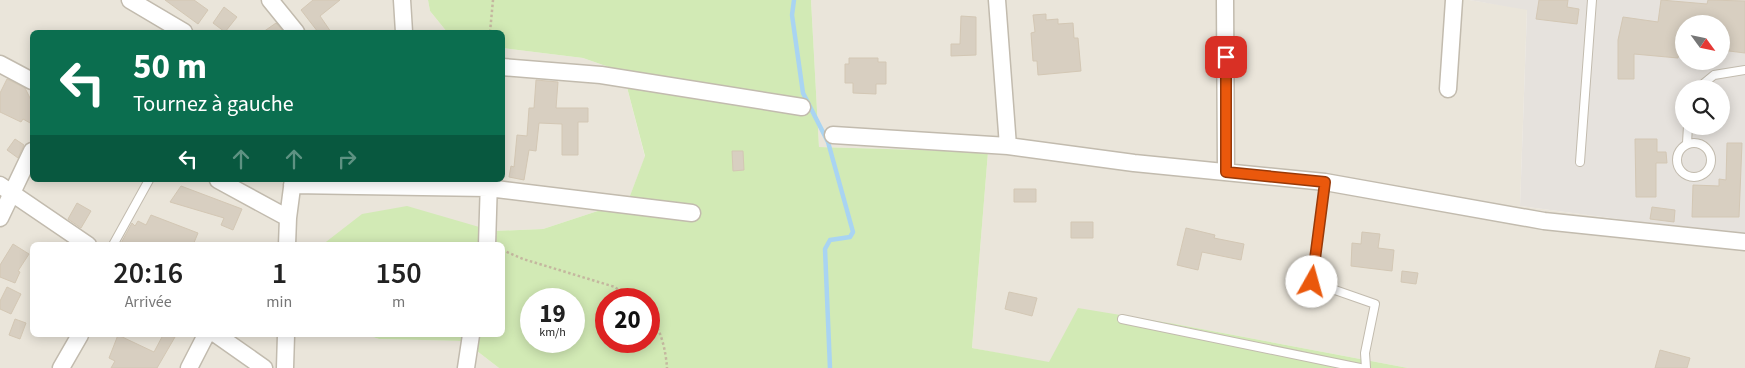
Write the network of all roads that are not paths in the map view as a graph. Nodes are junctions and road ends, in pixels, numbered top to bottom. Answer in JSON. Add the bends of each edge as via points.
{"nodes":[{"id":1,"x":130,"y":0,"type":"edge"},
{"id":2,"x":270,"y":0,"type":"edge"},
{"id":3,"x":402,"y":0,"type":"edge"},
{"id":4,"x":997,"y":0,"type":"edge"},
{"id":5,"x":1225,"y":0,"type":"edge"},
{"id":6,"x":1454,"y":0,"type":"edge"},
{"id":7,"x":1592,"y":0,"type":"edge"},
{"id":8,"x":181,"y":30,"type":"edge"},
{"id":9,"x":294,"y":30,"type":"edge"},
{"id":10,"x":404,"y":30,"type":"edge"},
{"id":11,"x":0,"y":64,"type":"edge"},
{"id":12,"x":505,"y":67,"type":"edge"},
{"id":13,"x":1745,"y":70,"type":"edge"},
{"id":14,"x":30,"y":80,"type":"edge"},
{"id":15,"x":1708,"y":80,"type":"edge"},
{"id":16,"x":1448,"y":89,"type":"dead end"},
{"id":17,"x":802,"y":107,"type":"dead end"},
{"id":18,"x":833,"y":135,"type":"dead end"},
{"id":19,"x":1687,"y":135,"type":"edge"},
{"id":20,"x":1687,"y":143,"type":"junction"},
{"id":21,"x":1008,"y":146,"type":"junction"},
{"id":22,"x":30,"y":154,"type":"edge"},
{"id":23,"x":1580,"y":162,"type":"dead end"},
{"id":24,"x":1226,"y":172,"type":"junction"},
{"id":25,"x":148,"y":182,"type":"edge"},
{"id":26,"x":222,"y":182,"type":"edge"},
{"id":27,"x":293,"y":182,"type":"edge"},
{"id":28,"x":1325,"y":182,"type":"junction"},
{"id":29,"x":488,"y":184,"type":"edge"},
{"id":30,"x":6,"y":189,"type":"edge"},
{"id":31,"x":692,"y":212,"type":"dead end"},
{"id":32,"x":0,"y":218,"type":"edge"},
{"id":33,"x":288,"y":218,"type":"junction"},
{"id":34,"x":84,"y":242,"type":"edge"},
{"id":35,"x":115,"y":242,"type":"edge"},
{"id":36,"x":287,"y":242,"type":"edge"},
{"id":37,"x":487,"y":242,"type":"edge"},
{"id":38,"x":1745,"y":242,"type":"edge"},
{"id":39,"x":1122,"y":319,"type":"dead end"},
{"id":40,"x":79,"y":337,"type":"edge"},
{"id":41,"x":205,"y":337,"type":"edge"},
{"id":42,"x":220,"y":337,"type":"edge"},
{"id":43,"x":286,"y":337,"type":"edge"},
{"id":44,"x":471,"y":337,"type":"edge"},
{"id":45,"x":61,"y":368,"type":"edge"},
{"id":46,"x":189,"y":368,"type":"edge"},
{"id":47,"x":264,"y":368,"type":"edge"},
{"id":48,"x":285,"y":368,"type":"edge"},
{"id":49,"x":466,"y":368,"type":"edge"},
{"id":50,"x":1360,"y":368,"type":"edge"},
{"id":51,"x":1366,"y":368,"type":"edge"}],
"edges":[{"from":1,"to":8,"type":"street"},
{"from":2,"to":9,"type":"street"},
{"from":3,"to":10,"type":"street"},
{"from":4,"to":21,"type":"street"},
{"from":5,"to":24,"type":"street"},
{"from":6,"to":16,"type":"street"},
{"from":7,"to":23,"type":"lane"},
{"from":11,"to":14,"type":"street"},
{"from":12,"to":17,"type":"street","via":[[601,74]]},
{"from":13,"to":15,"type":"lane","via":[[1714,75]]},
{"from":18,"to":21,"type":"street"},
{"from":19,"to":20,"type":"lane"},
{"from":20,"to":20,"type":"lane","via":[[1678,151],[1676,163],[1683,174],[1694,177],[1705,173],[1711,162],[1708,150],[1699,143]]},
{"from":21,"to":24,"type":"street"},
{"from":22,"to":30,"type":"street"},
{"from":24,"to":28,"type":"street"},
{"from":25,"to":35,"type":"lane"},
{"from":26,"to":33,"type":"street"},
{"from":27,"to":29,"type":"street"},
{"from":27,"to":33,"type":"street"},
{"from":28,"to":38,"type":"street","via":[[1544,221]]},
{"from":28,"to":51,"type":"lane","via":[[1312,282],[1375,304],[1365,353]]},
{"from":29,"to":31,"type":"street"},
{"from":29,"to":37,"type":"street"},
{"from":30,"to":32,"type":"street"},
{"from":30,"to":34,"type":"street"},
{"from":33,"to":36,"type":"street"},
{"from":39,"to":50,"type":"lane"},
{"from":40,"to":45,"type":"street"},
{"from":41,"to":46,"type":"street"},
{"from":42,"to":47,"type":"street"},
{"from":43,"to":48,"type":"street"},
{"from":44,"to":49,"type":"street"}]}
